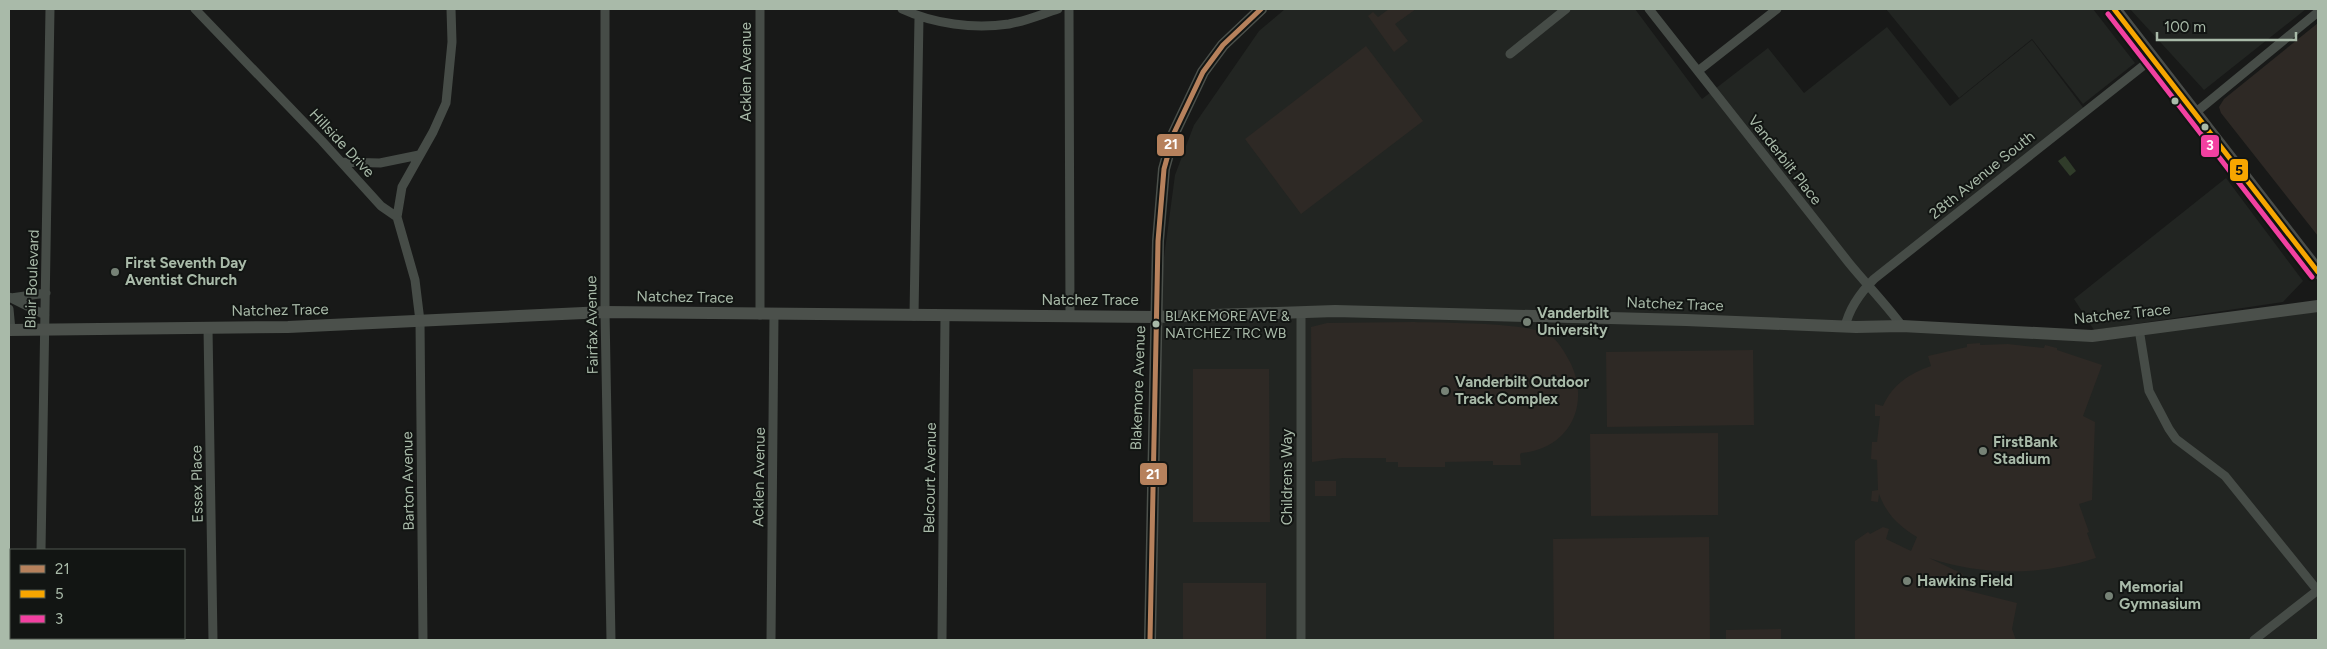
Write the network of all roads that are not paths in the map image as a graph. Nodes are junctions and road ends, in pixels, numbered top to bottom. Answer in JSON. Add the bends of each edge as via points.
{"nodes":[{"id":1,"x":50,"y":9,"type":"edge"},
{"id":2,"x":195,"y":9,"type":"edge"},
{"id":3,"x":451,"y":9,"type":"edge"},
{"id":4,"x":604,"y":9,"type":"edge"},
{"id":5,"x":760,"y":9,"type":"edge"},
{"id":6,"x":902,"y":9,"type":"edge"},
{"id":7,"x":1058,"y":9,"type":"edge"},
{"id":8,"x":1069,"y":9,"type":"edge"},
{"id":9,"x":1261,"y":9,"type":"edge"},
{"id":10,"x":1566,"y":9,"type":"edge"},
{"id":11,"x":1649,"y":9,"type":"edge"},
{"id":12,"x":1777,"y":9,"type":"edge"},
{"id":13,"x":2115,"y":9,"type":"edge"},
{"id":14,"x":2318,"y":12,"type":"edge"},
{"id":15,"x":919,"y":17,"type":"junction"},
{"id":16,"x":1510,"y":54,"type":"dead end"},
{"id":17,"x":2152,"y":58,"type":"junction"},
{"id":18,"x":1698,"y":71,"type":"junction"},
{"id":19,"x":2195,"y":113,"type":"junction"},
{"id":20,"x":419,"y":155,"type":"junction"},
{"id":21,"x":341,"y":162,"type":"junction"},
{"id":22,"x":397,"y":218,"type":"junction"},
{"id":23,"x":2318,"y":272,"type":"edge"},
{"id":24,"x":1868,"y":285,"type":"junction"},
{"id":25,"x":46,"y":292,"type":"junction"},
{"id":26,"x":10,"y":297,"type":"edge"},
{"id":27,"x":2318,"y":306,"type":"edge"},
{"id":28,"x":9,"y":309,"type":"edge"},
{"id":29,"x":606,"y":312,"type":"junction"},
{"id":30,"x":1300,"y":313,"type":"junction"},
{"id":31,"x":45,"y":315,"type":"junction"},
{"id":32,"x":760,"y":315,"type":"junction"},
{"id":33,"x":774,"y":315,"type":"junction"},
{"id":34,"x":1070,"y":315,"type":"junction"},
{"id":35,"x":914,"y":316,"type":"junction"},
{"id":36,"x":945,"y":316,"type":"junction"},
{"id":37,"x":1156,"y":317,"type":"junction"},
{"id":38,"x":420,"y":321,"type":"junction"},
{"id":39,"x":1902,"y":326,"type":"junction"},
{"id":40,"x":1845,"y":327,"type":"junction"},
{"id":41,"x":208,"y":328,"type":"junction"},
{"id":42,"x":44,"y":329,"type":"junction"},
{"id":43,"x":2139,"y":329,"type":"junction"},
{"id":44,"x":10,"y":330,"type":"edge"},
{"id":45,"x":42,"y":549,"type":"edge"},
{"id":46,"x":2318,"y":591,"type":"edge"},
{"id":47,"x":212,"y":640,"type":"edge"},
{"id":48,"x":423,"y":640,"type":"edge"},
{"id":49,"x":611,"y":640,"type":"edge"},
{"id":50,"x":771,"y":640,"type":"edge"},
{"id":51,"x":942,"y":640,"type":"edge"},
{"id":52,"x":1150,"y":640,"type":"edge"},
{"id":53,"x":1301,"y":640,"type":"edge"},
{"id":54,"x":2254,"y":640,"type":"edge"}],
"edges":[{"from":1,"to":25,"type":"street","name":"Blair Boulevard"},
{"from":2,"to":21,"type":"street","name":"Hillside Drive"},
{"from":3,"to":20,"type":"street","via":[[452,42],[446,104]]},
{"from":4,"to":29,"type":"street","name":"Fairfax Avenue"},
{"from":5,"to":32,"type":"street","name":"Acklen Avenue"},
{"from":6,"to":15,"type":"street"},
{"from":7,"to":15,"type":"street","via":[[1010,24],[984,26]]},
{"from":8,"to":34,"type":"street"},
{"from":9,"to":37,"type":"main road","name":"Blakemore Avenue","via":[[1223,45],[1203,72],[1174,133],[1164,169],[1159,216]]},
{"from":10,"to":16,"type":"street"},
{"from":11,"to":18,"type":"street","name":"Vanderbilt Place"},
{"from":12,"to":18,"type":"street"},
{"from":13,"to":17,"type":"main road"},
{"from":14,"to":19,"type":"street"},
{"from":15,"to":35,"type":"street"},
{"from":17,"to":19,"type":"main road"},
{"from":17,"to":24,"type":"street","name":"28th Avenue South"},
{"from":18,"to":24,"type":"street","name":"Vanderbilt Place"},
{"from":19,"to":23,"type":"main road"},
{"from":20,"to":21,"type":"street","via":[[380,163]]},
{"from":20,"to":22,"type":"street","via":[[402,187]]},
{"from":21,"to":22,"type":"street","name":"Hillside Drive","via":[[381,206]]},
{"from":22,"to":38,"type":"street","via":[[415,280]]},
{"from":24,"to":39,"type":"street","name":"Vanderbilt Place"},
{"from":24,"to":40,"type":"street","name":"28th Avenue South","via":[[1847,317]]},
{"from":25,"to":26,"type":"street"},
{"from":25,"to":31,"type":"street","name":"Blair Boulevard"},
{"from":26,"to":31,"type":"street"},
{"from":27,"to":43,"type":"main road","name":"Natchez Trace"},
{"from":28,"to":44,"type":"street"},
{"from":29,"to":32,"type":"main road","name":"Natchez Trace"},
{"from":29,"to":38,"type":"main road","name":"Natchez Trace"},
{"from":29,"to":49,"type":"street","name":"Fairfax Avenue"},
{"from":30,"to":37,"type":"main road","name":"Natchez Trace"},
{"from":30,"to":40,"type":"main road","name":"Natchez Trace","via":[[1335,311]]},
{"from":30,"to":53,"type":"street","name":"Childrens Way"},
{"from":31,"to":42,"type":"street","name":"Blair Boulevard"},
{"from":32,"to":33,"type":"main road","name":"Natchez Trace"},
{"from":33,"to":35,"type":"main road","name":"Natchez Trace"},
{"from":33,"to":50,"type":"street","name":"Acklen Avenue"},
{"from":34,"to":36,"type":"main road","name":"Natchez Trace"},
{"from":34,"to":37,"type":"main road","name":"Natchez Trace"},
{"from":35,"to":36,"type":"main road","name":"Natchez Trace"},
{"from":36,"to":51,"type":"street","name":"Belcourt Avenue"},
{"from":37,"to":52,"type":"main road","name":"Blakemore Avenue"},
{"from":38,"to":41,"type":"main road","name":"Natchez Trace"},
{"from":38,"to":48,"type":"street","name":"Barton Avenue"},
{"from":39,"to":40,"type":"main road","name":"Natchez Trace"},
{"from":39,"to":43,"type":"main road","name":"Natchez Trace","via":[[2066,336]]},
{"from":41,"to":42,"type":"main road","name":"Natchez Trace"},
{"from":41,"to":47,"type":"street","name":"Essex Place"},
{"from":42,"to":44,"type":"main road","name":"Natchez Trace"},
{"from":42,"to":45,"type":"street","name":"Blair Boulevard"},
{"from":43,"to":46,"type":"street","via":[[2146,381],[2156,408],[2176,439],[2226,476]]},
{"from":46,"to":54,"type":"street"}]}
